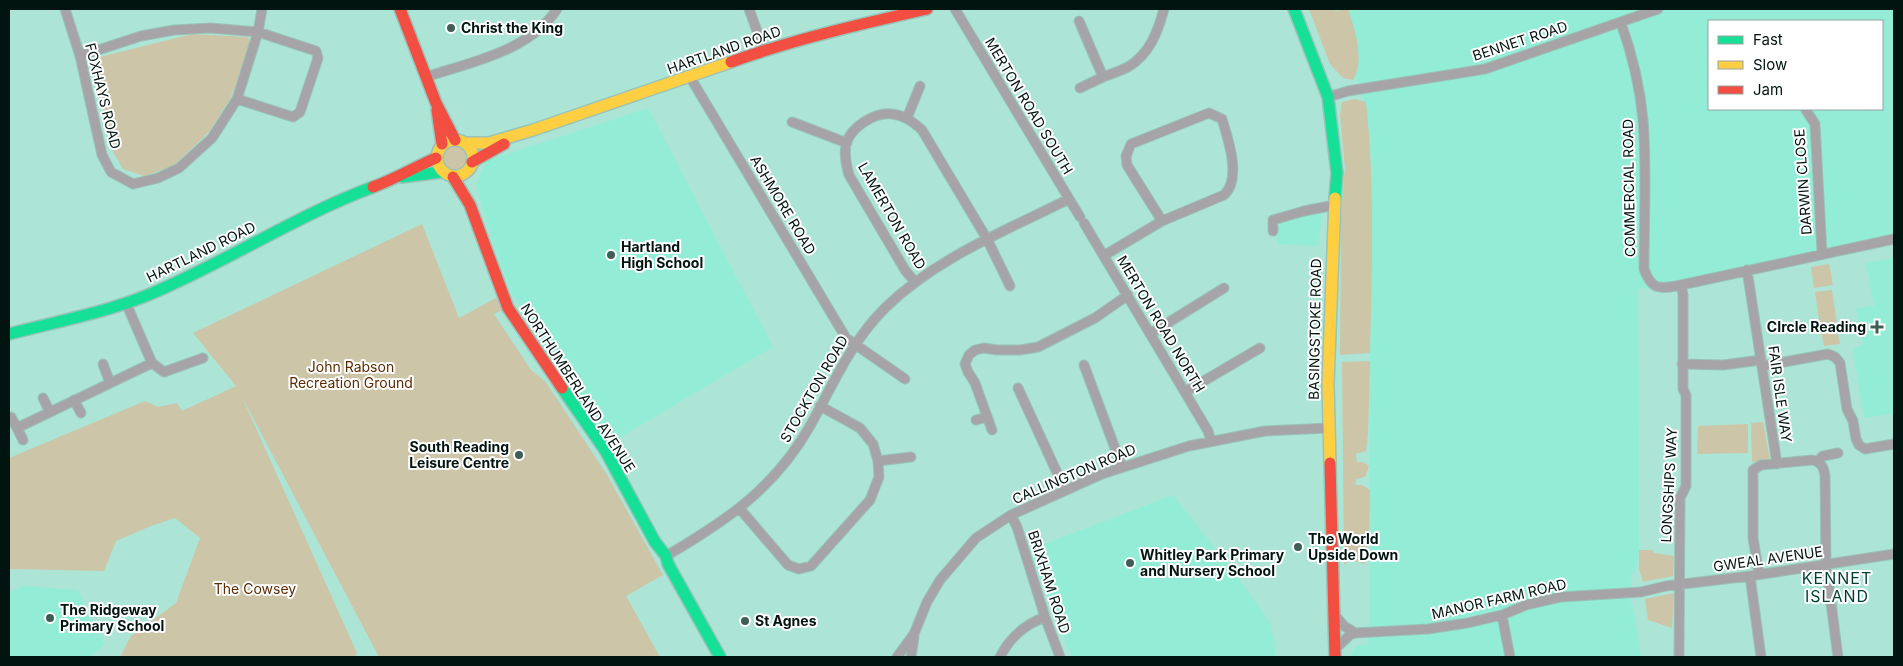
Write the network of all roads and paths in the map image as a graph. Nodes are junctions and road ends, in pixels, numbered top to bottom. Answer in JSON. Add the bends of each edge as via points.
{"nodes":[{"id":1,"x":65,"y":9,"type":"edge"},
{"id":2,"x":262,"y":9,"type":"edge"},
{"id":3,"x":400,"y":9,"type":"edge"},
{"id":4,"x":749,"y":9,"type":"edge"},
{"id":5,"x":927,"y":9,"type":"edge"},
{"id":6,"x":955,"y":9,"type":"edge"},
{"id":7,"x":1164,"y":9,"type":"edge"},
{"id":8,"x":1294,"y":9,"type":"edge"},
{"id":9,"x":1658,"y":9,"type":"edge"},
{"id":10,"x":554,"y":10,"type":"edge"},
{"id":11,"x":1080,"y":20,"type":"dead end"},
{"id":12,"x":1621,"y":23,"type":"junction"},
{"id":13,"x":258,"y":32,"type":"junction"},
{"id":14,"x":764,"y":50,"type":"junction"},
{"id":15,"x":80,"y":56,"type":"junction"},
{"id":16,"x":426,"y":77,"type":"junction"},
{"id":17,"x":690,"y":77,"type":"junction"},
{"id":18,"x":1103,"y":77,"type":"junction"},
{"id":19,"x":920,"y":86,"type":"dead end"},
{"id":20,"x":1080,"y":88,"type":"dead end"},
{"id":21,"x":1328,"y":97,"type":"junction"},
{"id":22,"x":237,"y":99,"type":"junction"},
{"id":23,"x":436,"y":103,"type":"junction"},
{"id":24,"x":1806,"y":110,"type":"edge"},
{"id":25,"x":907,"y":118,"type":"junction"},
{"id":26,"x":792,"y":122,"type":"dead end"},
{"id":27,"x":533,"y":130,"type":"junction"},
{"id":28,"x":460,"y":142,"type":"junction"},
{"id":29,"x":847,"y":142,"type":"junction"},
{"id":30,"x":442,"y":144,"type":"junction"},
{"id":31,"x":436,"y":158,"type":"junction"},
{"id":32,"x":470,"y":167,"type":"junction"},
{"id":33,"x":442,"y":172,"type":"junction"},
{"id":34,"x":399,"y":177,"type":"junction"},
{"id":35,"x":453,"y":177,"type":"junction"},
{"id":36,"x":1069,"y":199,"type":"junction"},
{"id":37,"x":1335,"y":204,"type":"junction"},
{"id":38,"x":470,"y":205,"type":"junction"},
{"id":39,"x":1082,"y":220,"type":"joint"},
{"id":40,"x":1162,"y":221,"type":"junction"},
{"id":41,"x":1273,"y":231,"type":"dead end"},
{"id":42,"x":987,"y":239,"type":"junction"},
{"id":43,"x":1894,"y":239,"type":"edge"},
{"id":44,"x":1822,"y":253,"type":"junction"},
{"id":45,"x":1104,"y":255,"type":"junction"},
{"id":46,"x":1747,"y":270,"type":"junction"},
{"id":47,"x":915,"y":282,"type":"junction"},
{"id":48,"x":1681,"y":285,"type":"junction"},
{"id":49,"x":1010,"y":286,"type":"dead end"},
{"id":50,"x":1224,"y":288,"type":"dead end"},
{"id":51,"x":1128,"y":295,"type":"junction"},
{"id":52,"x":126,"y":302,"type":"junction"},
{"id":53,"x":9,"y":334,"type":"edge"},
{"id":54,"x":1150,"y":334,"type":"junction"},
{"id":55,"x":855,"y":343,"type":"junction"},
{"id":56,"x":1260,"y":348,"type":"dead end"},
{"id":57,"x":203,"y":358,"type":"dead end"},
{"id":58,"x":152,"y":363,"type":"junction"},
{"id":59,"x":1762,"y":363,"type":"junction"},
{"id":60,"x":103,"y":364,"type":"dead end"},
{"id":61,"x":1682,"y":364,"type":"junction"},
{"id":62,"x":1084,"y":365,"type":"dead end"},
{"id":63,"x":905,"y":379,"type":"dead end"},
{"id":64,"x":110,"y":383,"type":"junction"},
{"id":65,"x":1018,"y":388,"type":"dead end"},
{"id":66,"x":1185,"y":392,"type":"junction"},
{"id":67,"x":43,"y":398,"type":"dead end"},
{"id":68,"x":74,"y":400,"type":"junction"},
{"id":69,"x":820,"y":406,"type":"junction"},
{"id":70,"x":50,"y":412,"type":"junction"},
{"id":71,"x":81,"y":413,"type":"dead end"},
{"id":72,"x":11,"y":417,"type":"dead end"},
{"id":73,"x":987,"y":417,"type":"junction"},
{"id":74,"x":976,"y":420,"type":"dead end"},
{"id":75,"x":17,"y":428,"type":"junction"},
{"id":76,"x":1329,"y":428,"type":"junction"},
{"id":77,"x":992,"y":430,"type":"dead end"},
{"id":78,"x":23,"y":440,"type":"dead end"},
{"id":79,"x":1211,"y":441,"type":"junction"},
{"id":80,"x":1894,"y":444,"type":"edge"},
{"id":81,"x":1838,"y":453,"type":"dead end"},
{"id":82,"x":912,"y":458,"type":"dead end"},
{"id":83,"x":878,"y":461,"type":"junction"},
{"id":84,"x":1818,"y":461,"type":"junction"},
{"id":85,"x":1777,"y":464,"type":"junction"},
{"id":86,"x":1122,"y":467,"type":"junction"},
{"id":87,"x":1065,"y":490,"type":"junction"},
{"id":88,"x":740,"y":509,"type":"junction"},
{"id":89,"x":1012,"y":515,"type":"junction"},
{"id":90,"x":1894,"y":554,"type":"edge"},
{"id":91,"x":666,"y":556,"type":"junction"},
{"id":92,"x":1826,"y":564,"type":"junction"},
{"id":93,"x":1754,"y":575,"type":"junction"},
{"id":94,"x":1679,"y":586,"type":"junction"},
{"id":95,"x":1333,"y":613,"type":"junction"},
{"id":96,"x":1502,"y":615,"type":"junction"},
{"id":97,"x":1045,"y":617,"type":"junction"},
{"id":98,"x":1355,"y":633,"type":"junction"},
{"id":99,"x":914,"y":634,"type":"junction"},
{"id":100,"x":1335,"y":653,"type":"edge"},
{"id":101,"x":720,"y":657,"type":"edge"},
{"id":102,"x":897,"y":657,"type":"edge"},
{"id":103,"x":911,"y":657,"type":"edge"},
{"id":104,"x":1000,"y":657,"type":"edge"},
{"id":105,"x":1060,"y":657,"type":"edge"},
{"id":106,"x":1510,"y":657,"type":"edge"},
{"id":107,"x":1679,"y":657,"type":"edge"},
{"id":108,"x":1761,"y":657,"type":"edge"},
{"id":109,"x":1838,"y":657,"type":"edge"}],
"edges":[{"from":1,"to":15,"type":"street","name":"FOXHAYS ROAD"},
{"from":2,"to":13,"type":"street","name":"FOXHAYS ROAD"},
{"from":3,"to":16,"type":"street"},
{"from":4,"to":14,"type":"street"},
{"from":5,"to":14,"type":"street","name":"HARTLAND ROAD"},
{"from":6,"to":36,"type":"street","name":"MERTON ROAD SOUTH"},
{"from":7,"to":18,"type":"street","via":[[1149,48],[1129,66]]},
{"from":8,"to":21,"type":"street","name":"BASINGSTOKE ROAD"},
{"from":9,"to":12,"type":"street","name":"BENNET ROAD"},
{"from":10,"to":16,"type":"street","via":[[545,26],[522,43]]},
{"from":11,"to":18,"type":"street"},
{"from":12,"to":21,"type":"street","name":"BENNET ROAD","via":[[1484,69]]},
{"from":12,"to":48,"type":"street","name":"COMMERCIAL ROAD","via":[[1629,45],[1643,119],[1644,269],[1648,280],[1655,286]]},
{"from":13,"to":15,"type":"street","via":[[210,28],[174,30],[141,36]]},
{"from":13,"to":22,"type":"street","name":"FOXHAYS ROAD"},
{"from":13,"to":22,"type":"street","via":[[316,51],[318,58],[300,112],[293,117]]},
{"from":14,"to":17,"type":"street","name":"HARTLAND ROAD"},
{"from":15,"to":22,"type":"street","name":"FOXHAYS ROAD","via":[[102,156],[111,172],[133,184],[158,178],[179,168],[212,138]]},
{"from":16,"to":23,"type":"street"},
{"from":17,"to":27,"type":"street","name":"HARTLAND ROAD"},
{"from":17,"to":55,"type":"street","name":"ASHMORE ROAD","via":[[846,338]]},
{"from":18,"to":20,"type":"street"},
{"from":19,"to":25,"type":"street"},
{"from":21,"to":37,"type":"street","name":"BASINGSTOKE ROAD","via":[[1337,174]]},
{"from":23,"to":28,"type":"street"},
{"from":23,"to":30,"type":"street"},
{"from":24,"to":44,"type":"street","name":"DARWIN CLOSE","via":[[1815,124]]},
{"from":25,"to":29,"type":"street","via":[[891,114],[874,116],[858,126]]},
{"from":25,"to":42,"type":"street","via":[[922,130]]},
{"from":26,"to":29,"type":"street"},
{"from":27,"to":28,"type":"street","name":"HARTLAND ROAD","via":[[489,143]]},
{"from":27,"to":32,"type":"street","name":"HARTLAND ROAD","via":[[491,150]]},
{"from":28,"to":30,"type":"street"},
{"from":28,"to":32,"type":"street","via":[[471,148]]},
{"from":29,"to":47,"type":"street","name":"LAMERTON ROAD","via":[[844,159],[849,175]]},
{"from":30,"to":31,"type":"street"},
{"from":31,"to":33,"type":"street"},
{"from":31,"to":34,"type":"street","name":"HARTLAND ROAD"},
{"from":32,"to":35,"type":"street","via":[[462,175]]},
{"from":32,"to":38,"type":"street","name":"NORTHUMBERLAND AVENUE"},
{"from":33,"to":34,"type":"street","name":"HARTLAND ROAD"},
{"from":33,"to":35,"type":"street"},
{"from":34,"to":52,"type":"street","name":"HARTLAND ROAD","via":[[346,197],[186,278]]},
{"from":35,"to":38,"type":"street","name":"NORTHUMBERLAND AVENUE"},
{"from":36,"to":39,"type":"street","name":"MERTON ROAD SOUTH"},
{"from":36,"to":42,"type":"street","name":"STOCKTON ROAD"},
{"from":37,"to":41,"type":"street","via":[[1273,220]]},
{"from":37,"to":76,"type":"street","name":"BASINGSTOKE ROAD"},
{"from":38,"to":91,"type":"street","name":"NORTHUMBERLAND AVENUE","via":[[508,308],[605,450],[655,542]]},
{"from":39,"to":45,"type":"street","name":"MERTON ROAD NORTH"},
{"from":40,"to":40,"type":"street","via":[[1127,165],[1126,156],[1131,144],[1209,113],[1222,119],[1232,157],[1233,182],[1228,192]]},
{"from":40,"to":45,"type":"street"},
{"from":42,"to":47,"type":"street","name":"STOCKTON ROAD"},
{"from":42,"to":49,"type":"street"},
{"from":43,"to":44,"type":"street","name":"COMMERCIAL ROAD"},
{"from":44,"to":46,"type":"street","name":"COMMERCIAL ROAD"},
{"from":45,"to":51,"type":"street","name":"MERTON ROAD NORTH"},
{"from":46,"to":48,"type":"street","name":"COMMERCIAL ROAD"},
{"from":46,"to":59,"type":"street","name":"FAIR ISLE WAY"},
{"from":47,"to":55,"type":"street","name":"STOCKTON ROAD","via":[[884,309]]},
{"from":48,"to":61,"type":"street","name":"LONGSHIPS WAY"},
{"from":50,"to":54,"type":"street"},
{"from":51,"to":54,"type":"street","name":"MERTON ROAD NORTH"},
{"from":51,"to":73,"type":"street","via":[[1095,318],[1038,347],[1020,350],[984,348],[969,355],[968,372]]},
{"from":52,"to":53,"type":"street","name":"HARTLAND ROAD"},
{"from":52,"to":58,"type":"street"},
{"from":54,"to":66,"type":"street","name":"MERTON ROAD NORTH"},
{"from":55,"to":63,"type":"street","name":"ASHMORE ROAD"},
{"from":55,"to":69,"type":"street","name":"STOCKTON ROAD"},
{"from":56,"to":66,"type":"street"},
{"from":57,"to":58,"type":"street","via":[[164,372]]},
{"from":58,"to":64,"type":"street"},
{"from":59,"to":61,"type":"street"},
{"from":59,"to":80,"type":"street","via":[[1828,354],[1835,357],[1840,363],[1847,409],[1858,445],[1865,449]]},
{"from":59,"to":85,"type":"street","name":"FAIR ISLE WAY"},
{"from":60,"to":64,"type":"street"},
{"from":61,"to":94,"type":"street","name":"LONGSHIPS WAY","via":[[1682,389],[1686,395],[1686,486],[1680,498]]},
{"from":62,"to":86,"type":"street"},
{"from":64,"to":68,"type":"street"},
{"from":65,"to":87,"type":"street"},
{"from":66,"to":79,"type":"street","name":"MERTON ROAD NORTH"},
{"from":67,"to":70,"type":"street"},
{"from":68,"to":70,"type":"street"},
{"from":68,"to":71,"type":"street"},
{"from":69,"to":83,"type":"street","via":[[860,428],[873,444]]},
{"from":69,"to":88,"type":"street","name":"STOCKTON ROAD","via":[[787,462]]},
{"from":70,"to":75,"type":"street"},
{"from":72,"to":75,"type":"street"},
{"from":73,"to":74,"type":"street"},
{"from":73,"to":77,"type":"street"},
{"from":75,"to":78,"type":"street"},
{"from":76,"to":79,"type":"street","name":"CALLINGTON ROAD","via":[[1265,431]]},
{"from":76,"to":95,"type":"street","name":"BASINGSTOKE ROAD"},
{"from":79,"to":86,"type":"street","name":"CALLINGTON ROAD"},
{"from":81,"to":84,"type":"street","via":[[1823,456]]},
{"from":82,"to":83,"type":"street"},
{"from":83,"to":88,"type":"street","via":[[878,477],[870,500],[811,566],[799,569],[788,565]]},
{"from":84,"to":85,"type":"street"},
{"from":84,"to":92,"type":"street","via":[[1825,475]]},
{"from":85,"to":93,"type":"street","via":[[1761,465],[1753,470]]},
{"from":86,"to":87,"type":"street","name":"CALLINGTON ROAD"},
{"from":87,"to":89,"type":"street","name":"CALLINGTON ROAD"},
{"from":88,"to":91,"type":"street","name":"STOCKTON ROAD"},
{"from":89,"to":97,"type":"street","name":"BRIXHAM ROAD"},
{"from":89,"to":99,"type":"street","name":"CALLINGTON ROAD","via":[[976,538],[940,580]]},
{"from":90,"to":92,"type":"street","name":"GWEAL AVENUE"},
{"from":91,"to":101,"type":"street","name":"NORTHUMBERLAND AVENUE"},
{"from":92,"to":93,"type":"street","name":"GWEAL AVENUE"},
{"from":92,"to":109,"type":"street"},
{"from":93,"to":94,"type":"street","name":"GWEAL AVENUE"},
{"from":93,"to":108,"type":"street"},
{"from":94,"to":96,"type":"street","name":"MANOR FARM ROAD","via":[[1561,597]]},
{"from":94,"to":107,"type":"street","name":"LONGSHIPS WAY"},
{"from":95,"to":98,"type":"street"},
{"from":95,"to":100,"type":"street","name":"BASINGSTOKE ROAD"},
{"from":96,"to":98,"type":"street","name":"MANOR FARM ROAD","via":[[1428,629]]},
{"from":96,"to":106,"type":"street"},
{"from":97,"to":104,"type":"street","via":[[1029,623],[1006,645]]},
{"from":97,"to":105,"type":"street","name":"BRIXHAM ROAD"},
{"from":98,"to":100,"type":"street"},
{"from":99,"to":102,"type":"street","name":"CALLINGTON ROAD"},
{"from":99,"to":103,"type":"street"}]}
